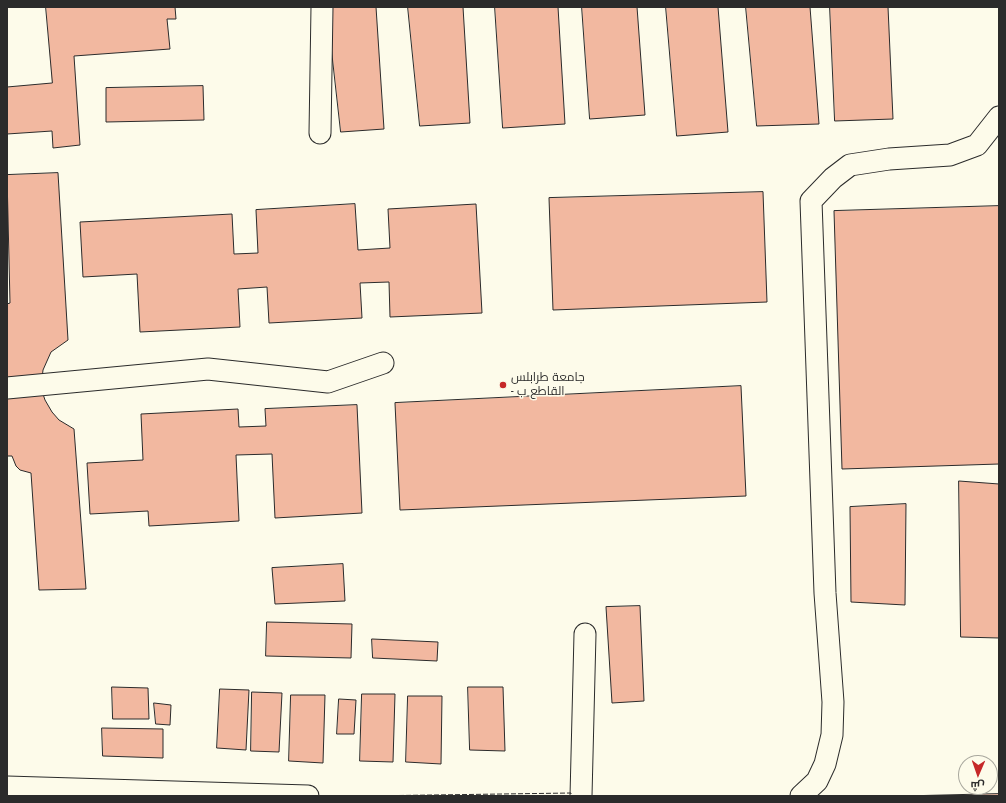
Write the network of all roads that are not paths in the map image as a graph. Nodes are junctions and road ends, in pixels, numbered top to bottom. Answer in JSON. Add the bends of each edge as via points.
{"nodes":[{"id":1,"x":322,"y":7,"type":"edge"},
{"id":2,"x":999,"y":117,"type":"edge"},
{"id":3,"x":320,"y":133,"type":"dead end"},
{"id":4,"x":383,"y":363,"type":"dead end"},
{"id":5,"x":7,"y":388,"type":"edge"},
{"id":6,"x":585,"y":634,"type":"dead end"},
{"id":7,"x":7,"y":787,"type":"edge"},
{"id":8,"x":308,"y":796,"type":"edge"},
{"id":9,"x":581,"y":796,"type":"edge"},
{"id":10,"x":801,"y":796,"type":"edge"}],
"edges":[{"from":1,"to":3,"type":"lane"},
{"from":2,"to":10,"type":"lane","via":[[977,145],[950,155],[889,159],[850,165],[811,201],[825,593],[833,702],[832,734],[825,764],[817,781]]},
{"from":4,"to":5,"type":"lane","via":[[328,382],[208,369]]},
{"from":6,"to":9,"type":"lane"},
{"from":7,"to":8,"type":"lane"}]}
